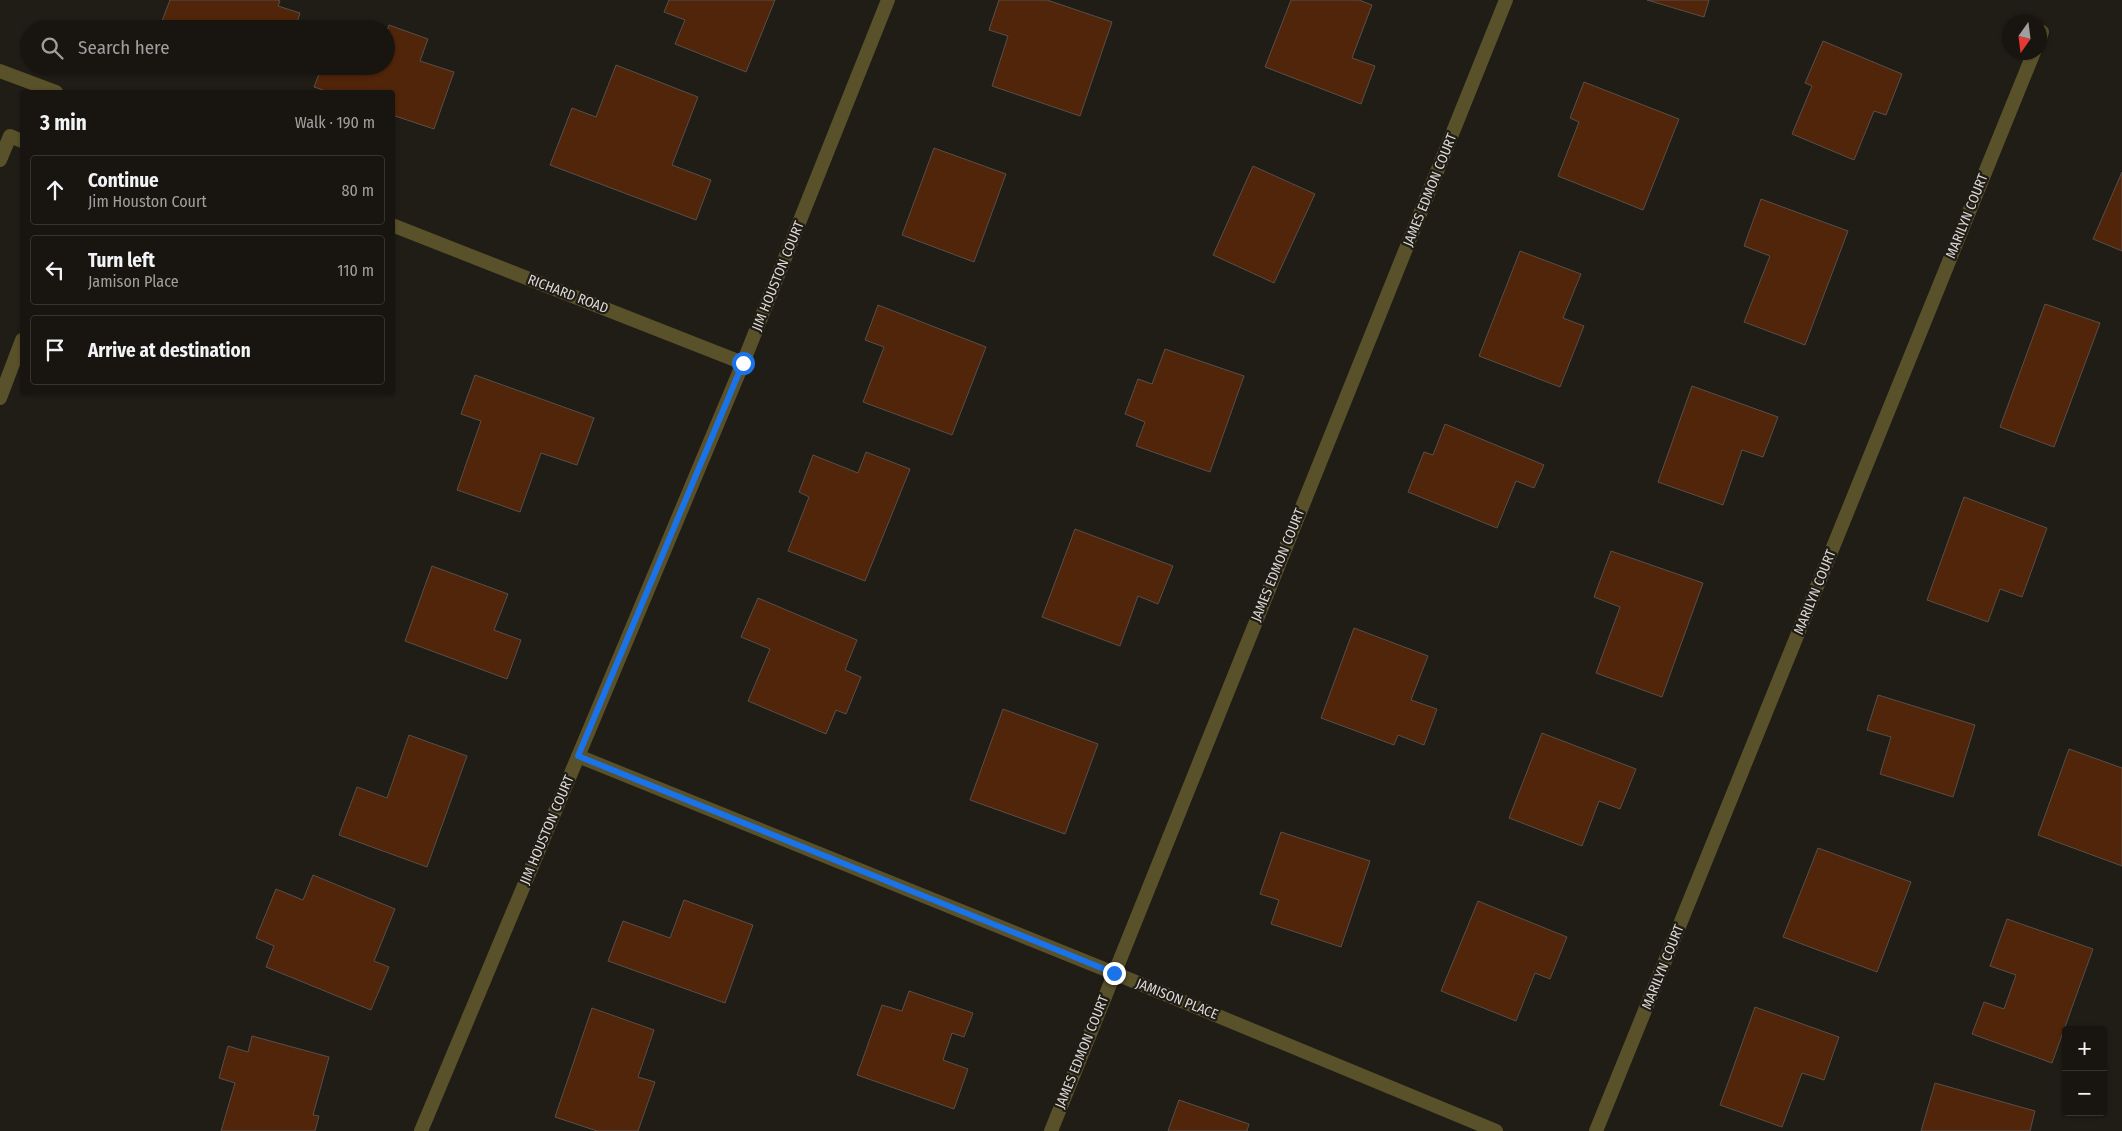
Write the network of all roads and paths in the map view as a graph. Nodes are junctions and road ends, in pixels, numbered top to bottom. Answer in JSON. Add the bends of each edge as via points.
{"nodes":[{"id":1,"x":888,"y":0,"type":"edge"},
{"id":2,"x":1506,"y":0,"type":"edge"},
{"id":3,"x":2031,"y":60,"type":"edge"},
{"id":4,"x":0,"y":70,"type":"edge"},
{"id":5,"x":51,"y":90,"type":"edge"},
{"id":6,"x":20,"y":140,"type":"edge"},
{"id":7,"x":0,"y":160,"type":"edge"},
{"id":8,"x":395,"y":226,"type":"edge"},
{"id":9,"x":20,"y":345,"type":"edge"},
{"id":10,"x":743,"y":363,"type":"junction"},
{"id":11,"x":0,"y":398,"type":"edge"},
{"id":12,"x":578,"y":756,"type":"junction"},
{"id":13,"x":1114,"y":973,"type":"junction"},
{"id":14,"x":421,"y":1131,"type":"edge"},
{"id":15,"x":1050,"y":1131,"type":"edge"},
{"id":16,"x":1496,"y":1131,"type":"edge"},
{"id":17,"x":1596,"y":1131,"type":"edge"}],
"edges":[{"from":1,"to":10,"type":"street","name":"JIM HOUSTON COURT"},
{"from":2,"to":13,"type":"street","name":"JAMES EDMON COURT"},
{"from":3,"to":17,"type":"street","name":"MARILYN COURT"},
{"from":4,"to":5,"type":"street"},
{"from":6,"to":7,"type":"street","via":[[10,136]]},
{"from":8,"to":10,"type":"street","name":"RICHARD ROAD"},
{"from":9,"to":11,"type":"street"},
{"from":10,"to":12,"type":"street","name":"JIM HOUSTON COURT"},
{"from":12,"to":13,"type":"street","name":"JAMISON PLACE"},
{"from":12,"to":14,"type":"street","name":"JIM HOUSTON COURT"},
{"from":13,"to":15,"type":"street","name":"JAMES EDMON COURT"},
{"from":13,"to":16,"type":"street","name":"JAMISON PLACE"}]}
